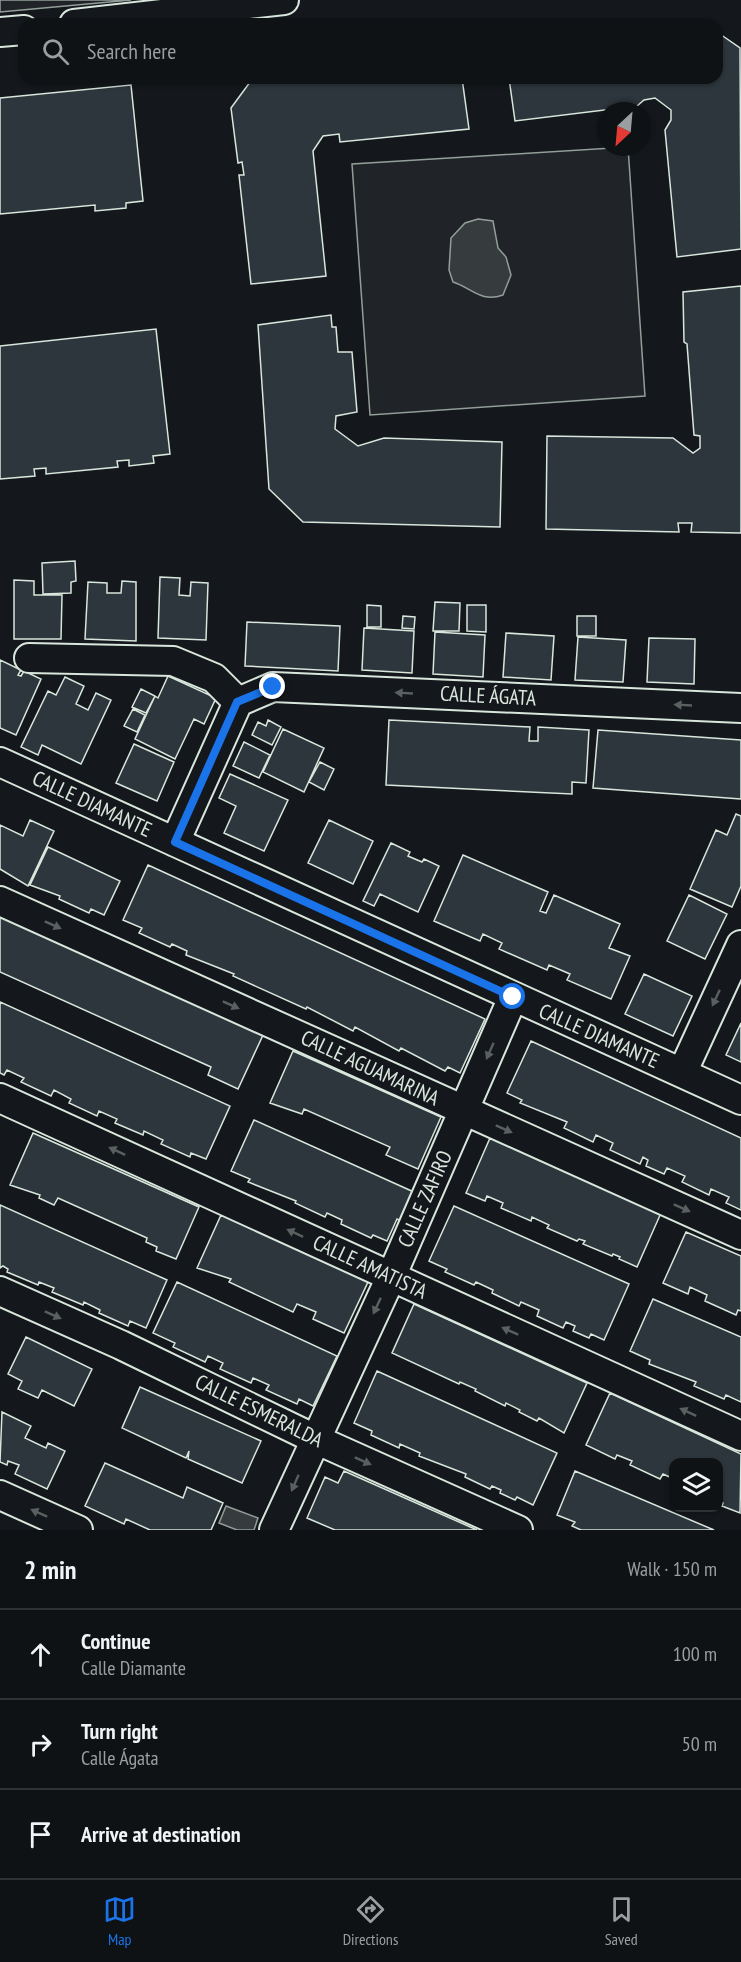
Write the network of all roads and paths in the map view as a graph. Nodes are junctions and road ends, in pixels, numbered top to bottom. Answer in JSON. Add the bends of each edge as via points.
{"nodes":[{"id":1,"x":284,"y":0,"type":"edge"},
{"id":2,"x":126,"y":18,"type":"edge"},
{"id":3,"x":18,"y":30,"type":"edge"},
{"id":4,"x":0,"y":32,"type":"edge"},
{"id":5,"x":29,"y":658,"type":"dead end"},
{"id":6,"x":237,"y":702,"type":"junction"},
{"id":7,"x":741,"y":708,"type":"edge"},
{"id":8,"x":0,"y":762,"type":"edge"},
{"id":9,"x":175,"y":842,"type":"junction"},
{"id":10,"x":0,"y":901,"type":"edge"},
{"id":11,"x":741,"y":945,"type":"edge"},
{"id":12,"x":513,"y":997,"type":"junction"},
{"id":13,"x":682,"y":1073,"type":"junction"},
{"id":14,"x":0,"y":1098,"type":"edge"},
{"id":15,"x":741,"y":1100,"type":"edge"},
{"id":16,"x":464,"y":1111,"type":"junction"},
{"id":17,"x":741,"y":1234,"type":"edge"},
{"id":18,"x":391,"y":1277,"type":"junction"},
{"id":19,"x":0,"y":1291,"type":"edge"},
{"id":20,"x":741,"y":1436,"type":"edge"},
{"id":21,"x":315,"y":1439,"type":"junction"},
{"id":22,"x":0,"y":1496,"type":"edge"},
{"id":23,"x":78,"y":1530,"type":"edge"},
{"id":24,"x":274,"y":1530,"type":"edge"},
{"id":25,"x":518,"y":1530,"type":"edge"}],
"edges":[{"from":1,"to":2,"type":"street"},
{"from":3,"to":4,"type":"street"},
{"from":5,"to":6,"type":"street","via":[[173,661],[214,678]]},
{"from":7,"to":6,"type":"street","name":"CALLE ÁGATA","one_way":true,"via":[[273,687]]},
{"from":6,"to":9,"type":"street"},
{"from":8,"to":9,"type":"street","name":"CALLE DIAMANTE"},
{"from":9,"to":12,"type":"street","name":"CALLE DIAMANTE"},
{"from":10,"to":16,"type":"street","name":"CALLE AGUAMARINA","one_way":true},
{"from":11,"to":13,"type":"street","one_way":true},
{"from":12,"to":13,"type":"street","name":"CALLE DIAMANTE"},
{"from":12,"to":16,"type":"street","name":"CALLE ZAFIRO","one_way":true},
{"from":13,"to":15,"type":"street","name":"CALLE DIAMANTE"},
{"from":18,"to":14,"type":"street","name":"CALLE AMATISTA","one_way":true},
{"from":16,"to":17,"type":"street","name":"CALLE AGUAMARINA","one_way":true},
{"from":16,"to":18,"type":"street","name":"CALLE ZAFIRO"},
{"from":20,"to":18,"type":"street","name":"CALLE AMATISTA","one_way":true},
{"from":18,"to":21,"type":"street","name":"CALLE ZAFIRO","one_way":true},
{"from":19,"to":21,"type":"street","name":"CALLE ESMERALDA","one_way":true},
{"from":21,"to":24,"type":"street","name":"CALLE ZAFIRO","one_way":true},
{"from":21,"to":25,"type":"street","name":"CALLE ESMERALDA","one_way":true},
{"from":23,"to":22,"type":"street","one_way":true}]}
